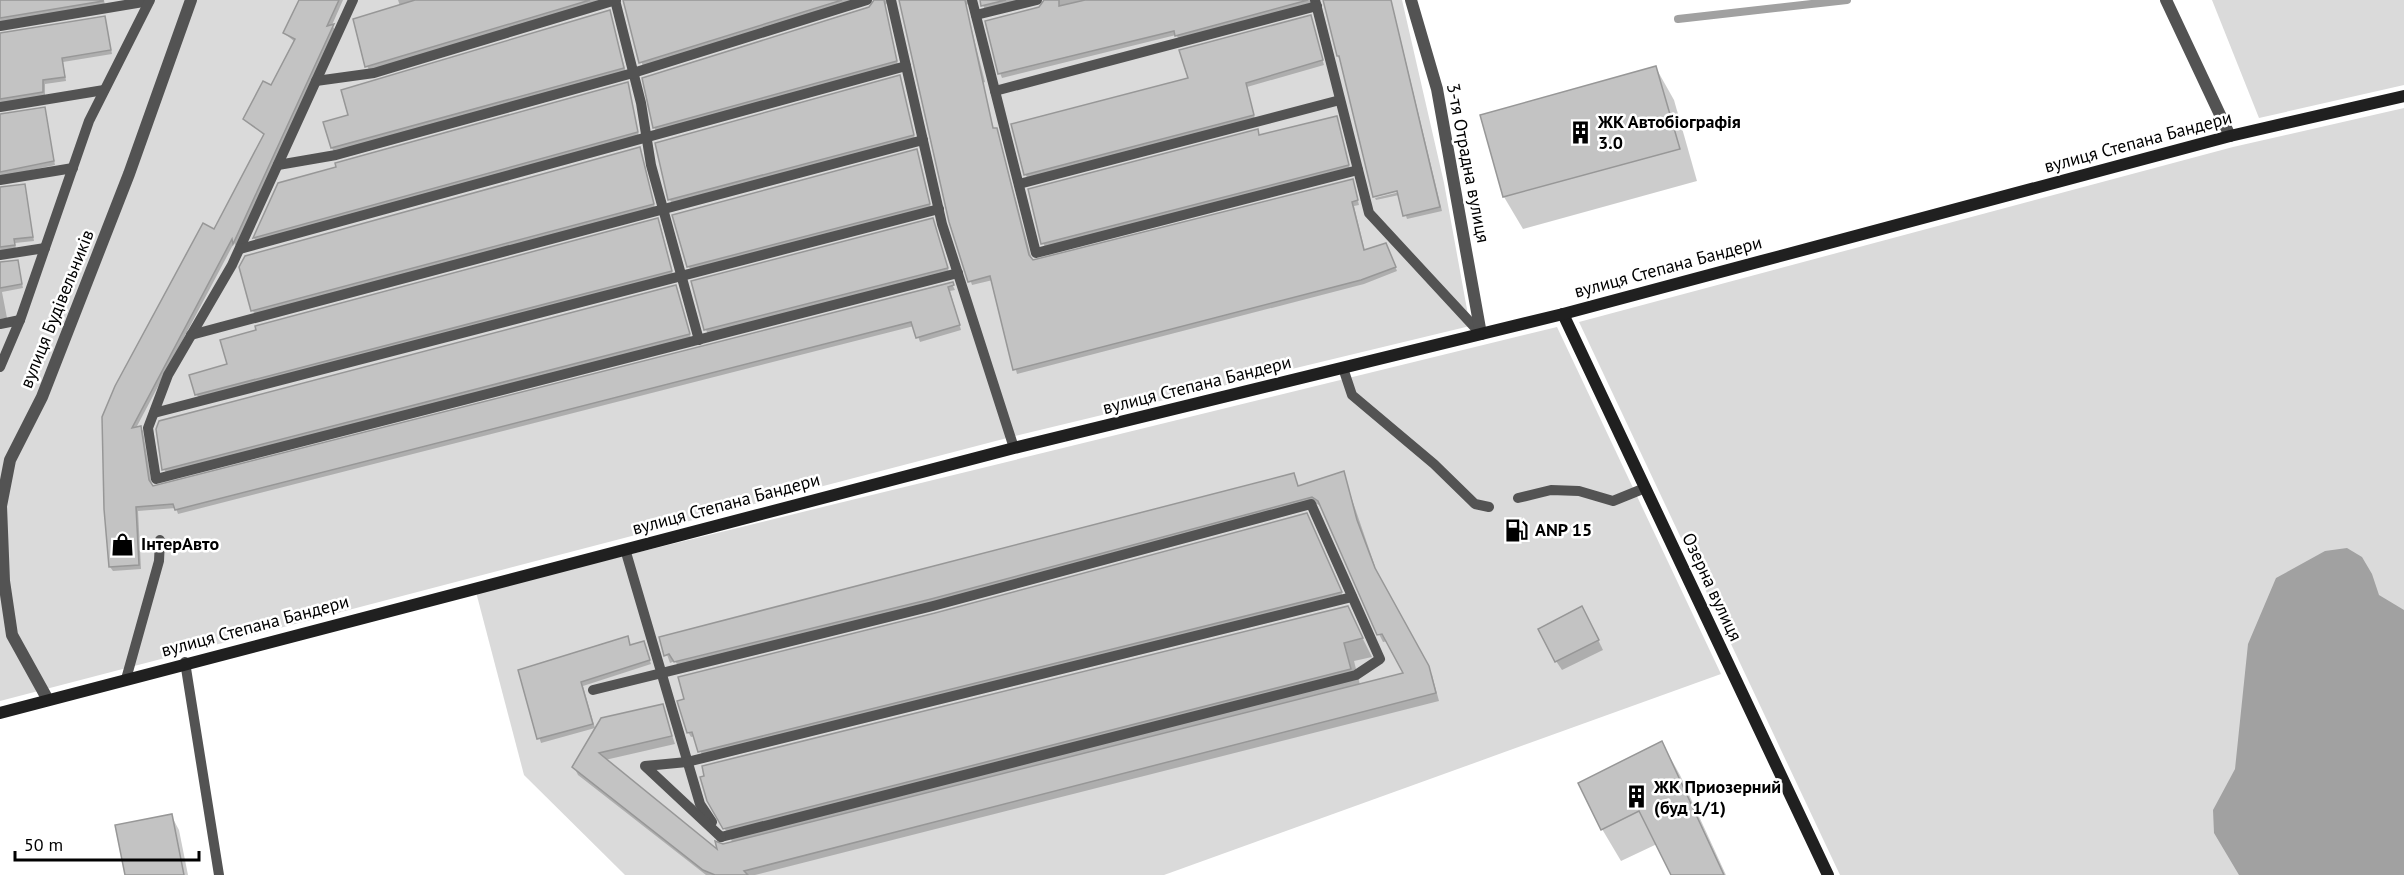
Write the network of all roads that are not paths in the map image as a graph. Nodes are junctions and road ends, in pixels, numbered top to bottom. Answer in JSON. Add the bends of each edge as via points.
{"nodes":[{"id":1,"x":191,"y":0,"type":"edge"},
{"id":2,"x":615,"y":0,"type":"edge"},
{"id":3,"x":867,"y":0,"type":"edge"},
{"id":4,"x":891,"y":0,"type":"edge"},
{"id":5,"x":972,"y":0,"type":"edge"},
{"id":6,"x":1037,"y":0,"type":"edge"},
{"id":7,"x":1411,"y":0,"type":"edge"},
{"id":8,"x":2166,"y":0,"type":"edge"},
{"id":9,"x":149,"y":1,"type":"edge"},
{"id":10,"x":355,"y":1,"type":"edge"},
{"id":11,"x":1316,"y":3,"type":"edge"},
{"id":12,"x":976,"y":15,"type":"junction"},
{"id":13,"x":0,"y":26,"type":"edge"},
{"id":14,"x":906,"y":66,"type":"junction"},
{"id":15,"x":633,"y":73,"type":"junction"},
{"id":16,"x":316,"y":81,"type":"junction"},
{"id":17,"x":104,"y":90,"type":"junction"},
{"id":18,"x":995,"y":91,"type":"junction"},
{"id":19,"x":2404,"y":96,"type":"edge"},
{"id":20,"x":1340,"y":100,"type":"junction"},
{"id":21,"x":0,"y":108,"type":"edge"},
{"id":22,"x":2230,"y":136,"type":"junction"},
{"id":23,"x":646,"y":139,"type":"junction"},
{"id":24,"x":923,"y":140,"type":"junction"},
{"id":25,"x":278,"y":165,"type":"junction"},
{"id":26,"x":73,"y":168,"type":"junction"},
{"id":27,"x":1358,"y":170,"type":"junction"},
{"id":28,"x":0,"y":180,"type":"edge"},
{"id":29,"x":1019,"y":184,"type":"junction"},
{"id":30,"x":662,"y":208,"type":"junction"},
{"id":31,"x":939,"y":209,"type":"junction"},
{"id":32,"x":45,"y":248,"type":"junction"},
{"id":33,"x":240,"y":249,"type":"junction"},
{"id":34,"x":0,"y":255,"type":"edge"},
{"id":35,"x":958,"y":273,"type":"junction"},
{"id":36,"x":682,"y":277,"type":"junction"},
{"id":37,"x":1563,"y":314,"type":"junction"},
{"id":38,"x":20,"y":320,"type":"junction"},
{"id":39,"x":0,"y":324,"type":"edge"},
{"id":40,"x":1481,"y":334,"type":"junction"},
{"id":41,"x":191,"y":335,"type":"junction"},
{"id":42,"x":699,"y":340,"type":"junction"},
{"id":43,"x":0,"y":367,"type":"edge"},
{"id":44,"x":1343,"y":368,"type":"junction"},
{"id":45,"x":154,"y":413,"type":"junction"},
{"id":46,"x":1014,"y":448,"type":"junction"},
{"id":47,"x":1645,"y":488,"type":"junction"},
{"id":48,"x":1518,"y":498,"type":"dead end"},
{"id":49,"x":1490,"y":507,"type":"dead end"},
{"id":50,"x":160,"y":540,"type":"dead end"},
{"id":51,"x":625,"y":549,"type":"junction"},
{"id":52,"x":1352,"y":597,"type":"junction"},
{"id":53,"x":185,"y":662,"type":"junction"},
{"id":54,"x":661,"y":673,"type":"junction"},
{"id":55,"x":126,"y":679,"type":"junction"},
{"id":56,"x":593,"y":690,"type":"dead end"},
{"id":57,"x":48,"y":700,"type":"junction"},
{"id":58,"x":0,"y":713,"type":"edge"},
{"id":59,"x":687,"y":762,"type":"junction"},
{"id":60,"x":721,"y":837,"type":"junction"},
{"id":61,"x":219,"y":875,"type":"edge"},
{"id":62,"x":1828,"y":875,"type":"edge"}],
"edges":[{"from":1,"to":57,"type":"street","name":"вулиця Будівельників","via":[[42,397],[10,460],[1,506],[4,581],[12,635]]},
{"from":2,"to":15,"type":"lane"},
{"from":2,"to":16,"type":"lane","via":[[374,73]]},
{"from":3,"to":15,"type":"lane"},
{"from":4,"to":14,"type":"lane"},
{"from":5,"to":12,"type":"lane"},
{"from":6,"to":12,"type":"lane"},
{"from":7,"to":40,"type":"street","name":"3-тя Отрадна вулиця","via":[[1437,89]]},
{"from":8,"to":22,"type":"street"},
{"from":9,"to":13,"type":"lane"},
{"from":9,"to":17,"type":"lane"},
{"from":10,"to":16,"type":"lane"},
{"from":11,"to":18,"type":"lane"},
{"from":11,"to":20,"type":"lane"},
{"from":12,"to":18,"type":"lane"},
{"from":14,"to":23,"type":"lane"},
{"from":14,"to":24,"type":"lane"},
{"from":15,"to":23,"type":"lane"},
{"from":15,"to":25,"type":"lane","via":[[336,155]]},
{"from":16,"to":25,"type":"lane"},
{"from":17,"to":21,"type":"lane"},
{"from":17,"to":26,"type":"lane"},
{"from":18,"to":29,"type":"lane"},
{"from":19,"to":22,"type":"main road","name":"вулиця Степана Бандери"},
{"from":20,"to":27,"type":"lane"},
{"from":20,"to":29,"type":"lane"},
{"from":22,"to":37,"type":"main road","name":"вулиця Степана Бандери"},
{"from":23,"to":30,"type":"lane"},
{"from":23,"to":33,"type":"lane"},
{"from":24,"to":30,"type":"lane"},
{"from":24,"to":31,"type":"lane"},
{"from":25,"to":33,"type":"lane"},
{"from":26,"to":28,"type":"lane"},
{"from":26,"to":32,"type":"lane"},
{"from":27,"to":29,"type":"lane","via":[[1036,253]]},
{"from":27,"to":40,"type":"lane","via":[[1369,213]]},
{"from":30,"to":36,"type":"lane"},
{"from":30,"to":41,"type":"lane"},
{"from":31,"to":35,"type":"lane"},
{"from":31,"to":36,"type":"lane"},
{"from":32,"to":34,"type":"lane"},
{"from":32,"to":38,"type":"lane"},
{"from":33,"to":41,"type":"lane"},
{"from":35,"to":42,"type":"lane"},
{"from":35,"to":46,"type":"lane"},
{"from":36,"to":42,"type":"lane"},
{"from":36,"to":45,"type":"lane"},
{"from":37,"to":40,"type":"main road","name":"вулиця Степана Бандери"},
{"from":37,"to":47,"type":"main road","name":"Озерна вулиця"},
{"from":38,"to":39,"type":"lane"},
{"from":38,"to":43,"type":"lane"},
{"from":40,"to":44,"type":"main road","name":"вулиця Степана Бандери"},
{"from":41,"to":45,"type":"lane","via":[[168,375]]},
{"from":42,"to":45,"type":"lane","via":[[156,479],[148,428]]},
{"from":44,"to":46,"type":"main road","name":"вулиця Степана Бандери"},
{"from":44,"to":49,"type":"lane","via":[[1352,395],[1475,504]]},
{"from":46,"to":51,"type":"main road","name":"вулиця Степана Бандери"},
{"from":47,"to":48,"type":"lane","via":[[1613,501],[1579,491],[1551,490]]},
{"from":47,"to":62,"type":"main road","name":"Озерна вулиця"},
{"from":50,"to":55,"type":"lane","via":[[159,561]]},
{"from":51,"to":53,"type":"main road","name":"вулиця Степана Бандери"},
{"from":51,"to":54,"type":"lane"},
{"from":52,"to":54,"type":"lane","via":[[1311,504],[933,606]]},
{"from":52,"to":59,"type":"lane"},
{"from":52,"to":60,"type":"lane","via":[[1380,659],[1356,675]]},
{"from":53,"to":55,"type":"main road","name":"вулиця Степана Бандери"},
{"from":53,"to":61,"type":"lane"},
{"from":54,"to":56,"type":"lane"},
{"from":54,"to":59,"type":"lane"},
{"from":55,"to":57,"type":"main road","name":"вулиця Степана Бандери"},
{"from":57,"to":58,"type":"main road","name":"вулиця Степана Бандери"},
{"from":59,"to":60,"type":"lane","via":[[700,804]]},
{"from":59,"to":60,"type":"lane","via":[[645,766]]}]}
